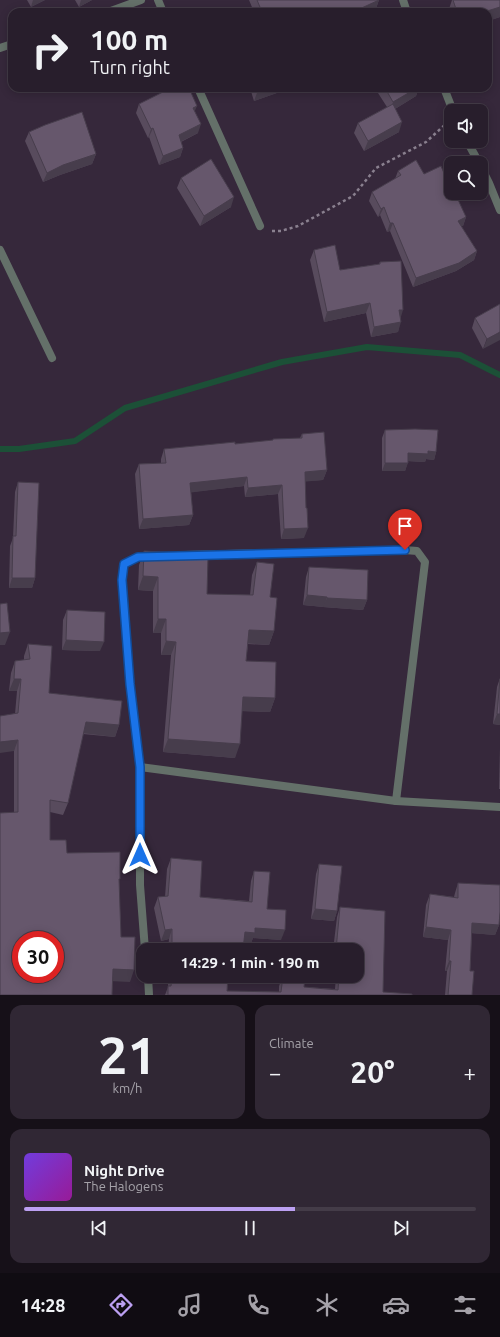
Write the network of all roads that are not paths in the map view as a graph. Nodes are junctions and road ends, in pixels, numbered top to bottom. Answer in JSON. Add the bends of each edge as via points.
{"nodes":[{"id":1,"x":141,"y":0,"type":"edge"},
{"id":2,"x":119,"y":8,"type":"edge"},
{"id":3,"x":200,"y":92,"type":"edge"},
{"id":4,"x":446,"y":92,"type":"edge"},
{"id":5,"x":450,"y":104,"type":"edge"},
{"id":6,"x":488,"y":181,"type":"edge"},
{"id":7,"x":500,"y":210,"type":"edge"},
{"id":8,"x":260,"y":226,"type":"road end"},
{"id":9,"x":0,"y":250,"type":"edge"},
{"id":10,"x":52,"y":358,"type":"dead end"},
{"id":11,"x":162,"y":556,"type":"edge"},
{"id":12,"x":178,"y":556,"type":"edge"},
{"id":13,"x":140,"y":767,"type":"junction"},
{"id":14,"x":396,"y":801,"type":"junction"},
{"id":15,"x":500,"y":807,"type":"edge"},
{"id":16,"x":144,"y":943,"type":"edge"},
{"id":17,"x":148,"y":983,"type":"edge"},
{"id":18,"x":149,"y":995,"type":"edge"}],
"edges":[{"from":1,"to":2,"type":"street"},
{"from":3,"to":8,"type":"street"},
{"from":4,"to":5,"type":"street"},
{"from":6,"to":7,"type":"street"},
{"from":9,"to":10,"type":"street"},
{"from":11,"to":13,"type":"street","via":[[138,557],[124,564],[122,580],[130,684]]},
{"from":12,"to":14,"type":"street","via":[[417,551],[425,562]]},
{"from":13,"to":14,"type":"street"},
{"from":13,"to":16,"type":"street","via":[[140,885]]},
{"from":14,"to":15,"type":"street"},
{"from":17,"to":18,"type":"street"}]}
